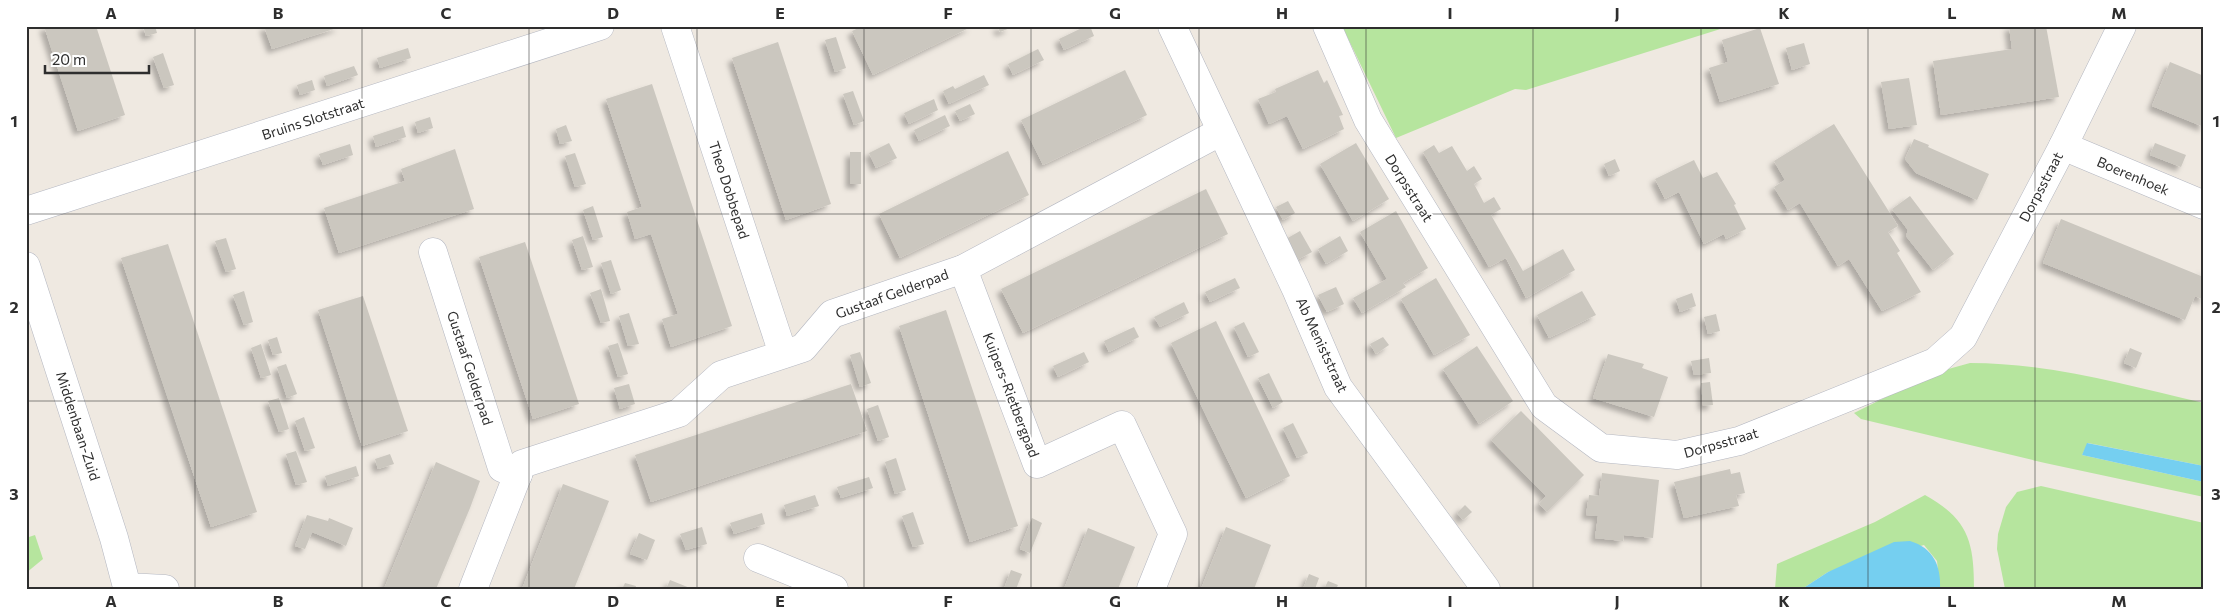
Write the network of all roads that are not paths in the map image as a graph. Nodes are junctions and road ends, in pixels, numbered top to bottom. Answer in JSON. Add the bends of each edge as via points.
{"nodes":[{"id":1,"x":600,"y":26,"type":"edge"},
{"id":2,"x":675,"y":26,"type":"edge"},
{"id":3,"x":1172,"y":26,"type":"edge"},
{"id":4,"x":1327,"y":26,"type":"edge"},
{"id":5,"x":2122,"y":26,"type":"edge"},
{"id":6,"x":1220,"y":132,"type":"junction"},
{"id":7,"x":2063,"y":146,"type":"junction"},
{"id":8,"x":2204,"y":205,"type":"edge"},
{"id":9,"x":26,"y":211,"type":"edge"},
{"id":10,"x":433,"y":252,"type":"dead end"},
{"id":11,"x":26,"y":266,"type":"edge"},
{"id":12,"x":963,"y":269,"type":"junction"},
{"id":13,"x":783,"y":354,"type":"junction"},
{"id":14,"x":518,"y":475,"type":"junction"},
{"id":15,"x":758,"y":558,"type":"dead end"},
{"id":16,"x":120,"y":588,"type":"edge"},
{"id":17,"x":165,"y":589,"type":"edge"},
{"id":18,"x":473,"y":589,"type":"edge"},
{"id":19,"x":834,"y":589,"type":"edge"},
{"id":20,"x":1151,"y":589,"type":"edge"},
{"id":21,"x":1486,"y":589,"type":"edge"}],
"edges":[{"from":1,"to":9,"type":"street","name":"Bruins Slotstraat"},
{"from":2,"to":13,"type":"street","name":"Theo Dobbepad"},
{"from":3,"to":6,"type":"street","name":"Ab Meniststraat"},
{"from":4,"to":7,"type":"street","name":"Dorpsstraat","via":[[1368,120],[1544,406],[1600,448],[1678,455],[1739,441],[1935,362],[1963,337]]},
{"from":5,"to":7,"type":"street","name":"Dorpsstraat"},
{"from":6,"to":12,"type":"street","name":"Gustaaf Gelderpad"},
{"from":6,"to":21,"type":"street","name":"Ab Meniststraat","via":[[1296,289],[1338,387]]},
{"from":7,"to":8,"type":"street","name":"Boerenhoek"},
{"from":10,"to":14,"type":"street","name":"Gustaaf Gelderpad","via":[[502,468]]},
{"from":11,"to":16,"type":"street","name":"Middenbaan-Zuid","via":[[114,538]]},
{"from":12,"to":13,"type":"street","name":"Gustaaf Gelderpad","via":[[832,314],[803,348]]},
{"from":12,"to":20,"type":"street","name":"Kuipers-Rietbergpad","via":[[1036,464],[1122,424],[1173,534]]},
{"from":13,"to":14,"type":"street","name":"Gustaaf Gelderpad","via":[[721,375],[679,413],[522,464]]},
{"from":14,"to":18,"type":"street","name":"Gustaaf Gelderpad"},
{"from":15,"to":19,"type":"street"},
{"from":16,"to":17,"type":"street"}]}
